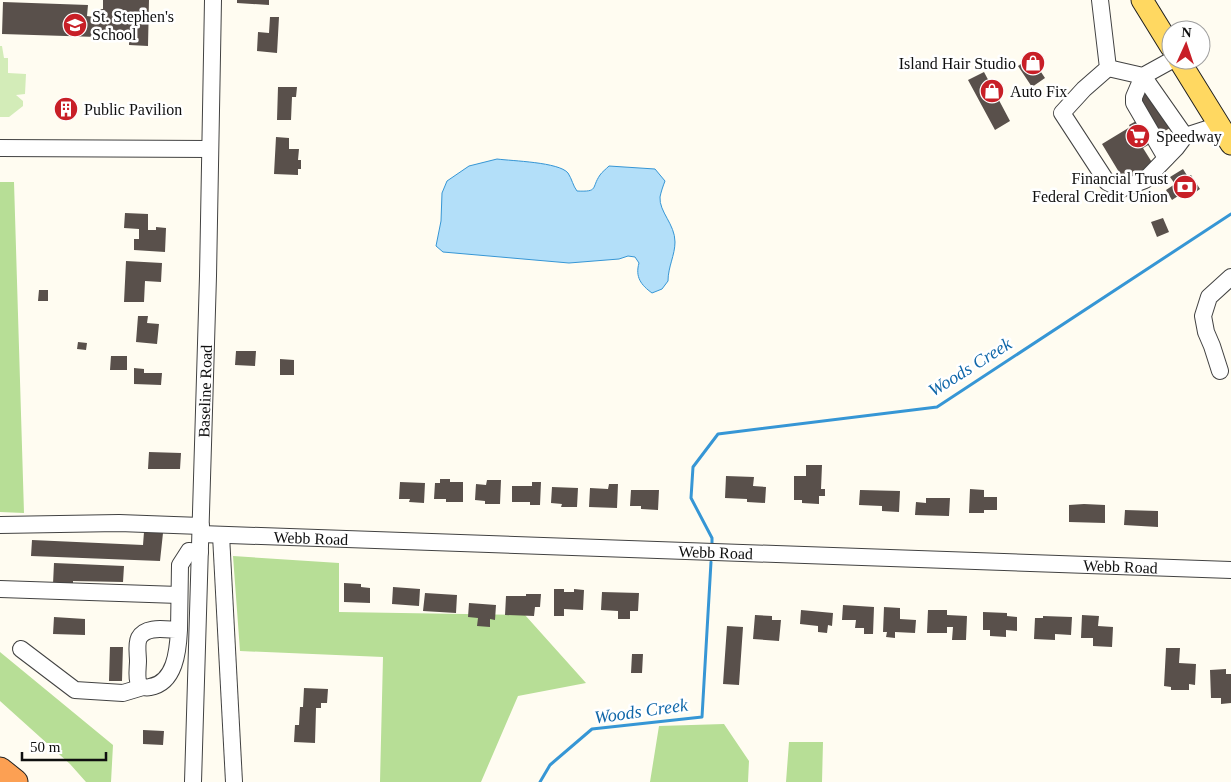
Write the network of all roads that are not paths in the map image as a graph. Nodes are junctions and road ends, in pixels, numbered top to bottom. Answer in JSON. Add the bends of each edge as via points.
{"nodes":[{"id":1,"x":213,"y":0,"type":"edge"},
{"id":2,"x":1100,"y":0,"type":"edge"},
{"id":3,"x":1142,"y":0,"type":"edge"},
{"id":4,"x":1161,"y":31,"type":"edge"},
{"id":5,"x":1161,"y":66,"type":"edge"},
{"id":6,"x":1108,"y":68,"type":"junction"},
{"id":7,"x":1185,"y":70,"type":"edge"},
{"id":8,"x":1143,"y":76,"type":"junction"},
{"id":9,"x":1219,"y":125,"type":"junction"},
{"id":10,"x":1185,"y":136,"type":"junction"},
{"id":11,"x":1231,"y":144,"type":"edge"},
{"id":12,"x":0,"y":148,"type":"edge"},
{"id":13,"x":210,"y":149,"type":"junction"},
{"id":14,"x":1166,"y":158,"type":"junction"},
{"id":15,"x":1231,"y":278,"type":"edge"},
{"id":16,"x":1220,"y":371,"type":"dead end"},
{"id":17,"x":0,"y":525,"type":"edge"},
{"id":18,"x":201,"y":530,"type":"junction"},
{"id":19,"x":221,"y":535,"type":"junction"},
{"id":20,"x":200,"y":552,"type":"junction"},
{"id":21,"x":1231,"y":570,"type":"edge"},
{"id":22,"x":0,"y":589,"type":"edge"},
{"id":23,"x":179,"y":595,"type":"junction"},
{"id":24,"x":179,"y":630,"type":"junction"},
{"id":25,"x":21,"y":649,"type":"dead end"},
{"id":26,"x":143,"y":687,"type":"junction"},
{"id":27,"x":0,"y":770,"type":"edge"},
{"id":28,"x":15,"y":782,"type":"edge"},
{"id":29,"x":193,"y":782,"type":"edge"},
{"id":30,"x":234,"y":782,"type":"edge"}],
"edges":[{"from":1,"to":13,"type":"street","name":"Baseline Road"},
{"from":2,"to":6,"type":"street"},
{"from":3,"to":4,"type":"main road"},
{"from":5,"to":8,"type":"street"},
{"from":6,"to":8,"type":"street"},
{"from":6,"to":14,"type":"street","via":[[1062,113],[1107,182],[1121,189],[1145,180]]},
{"from":7,"to":9,"type":"main road"},
{"from":8,"to":10,"type":"street"},
{"from":8,"to":14,"type":"street","via":[[1134,103]]},
{"from":9,"to":10,"type":"street"},
{"from":9,"to":11,"type":"main road"},
{"from":10,"to":14,"type":"street"},
{"from":12,"to":13,"type":"street"},
{"from":13,"to":18,"type":"street","name":"Baseline Road"},
{"from":15,"to":16,"type":"street","via":[[1209,297],[1203,316]]},
{"from":17,"to":18,"type":"street","name":"Webb Road","via":[[119,523]]},
{"from":18,"to":19,"type":"street","name":"Webb Road"},
{"from":18,"to":20,"type":"street","name":"Baseline Road"},
{"from":19,"to":21,"type":"street","name":"Webb Road"},
{"from":19,"to":30,"type":"street"},
{"from":20,"to":23,"type":"street","via":[[189,552],[180,565]]},
{"from":20,"to":29,"type":"street","name":"Baseline Road"},
{"from":22,"to":23,"type":"street"},
{"from":23,"to":24,"type":"street"},
{"from":24,"to":26,"type":"street","via":[[172,671],[160,683],[150,688]]},
{"from":24,"to":26,"type":"street","via":[[155,629],[144,632],[138,639],[138,678]]},
{"from":25,"to":26,"type":"street","via":[[75,690],[123,693]]},
{"from":27,"to":28,"type":"highway"}]}
